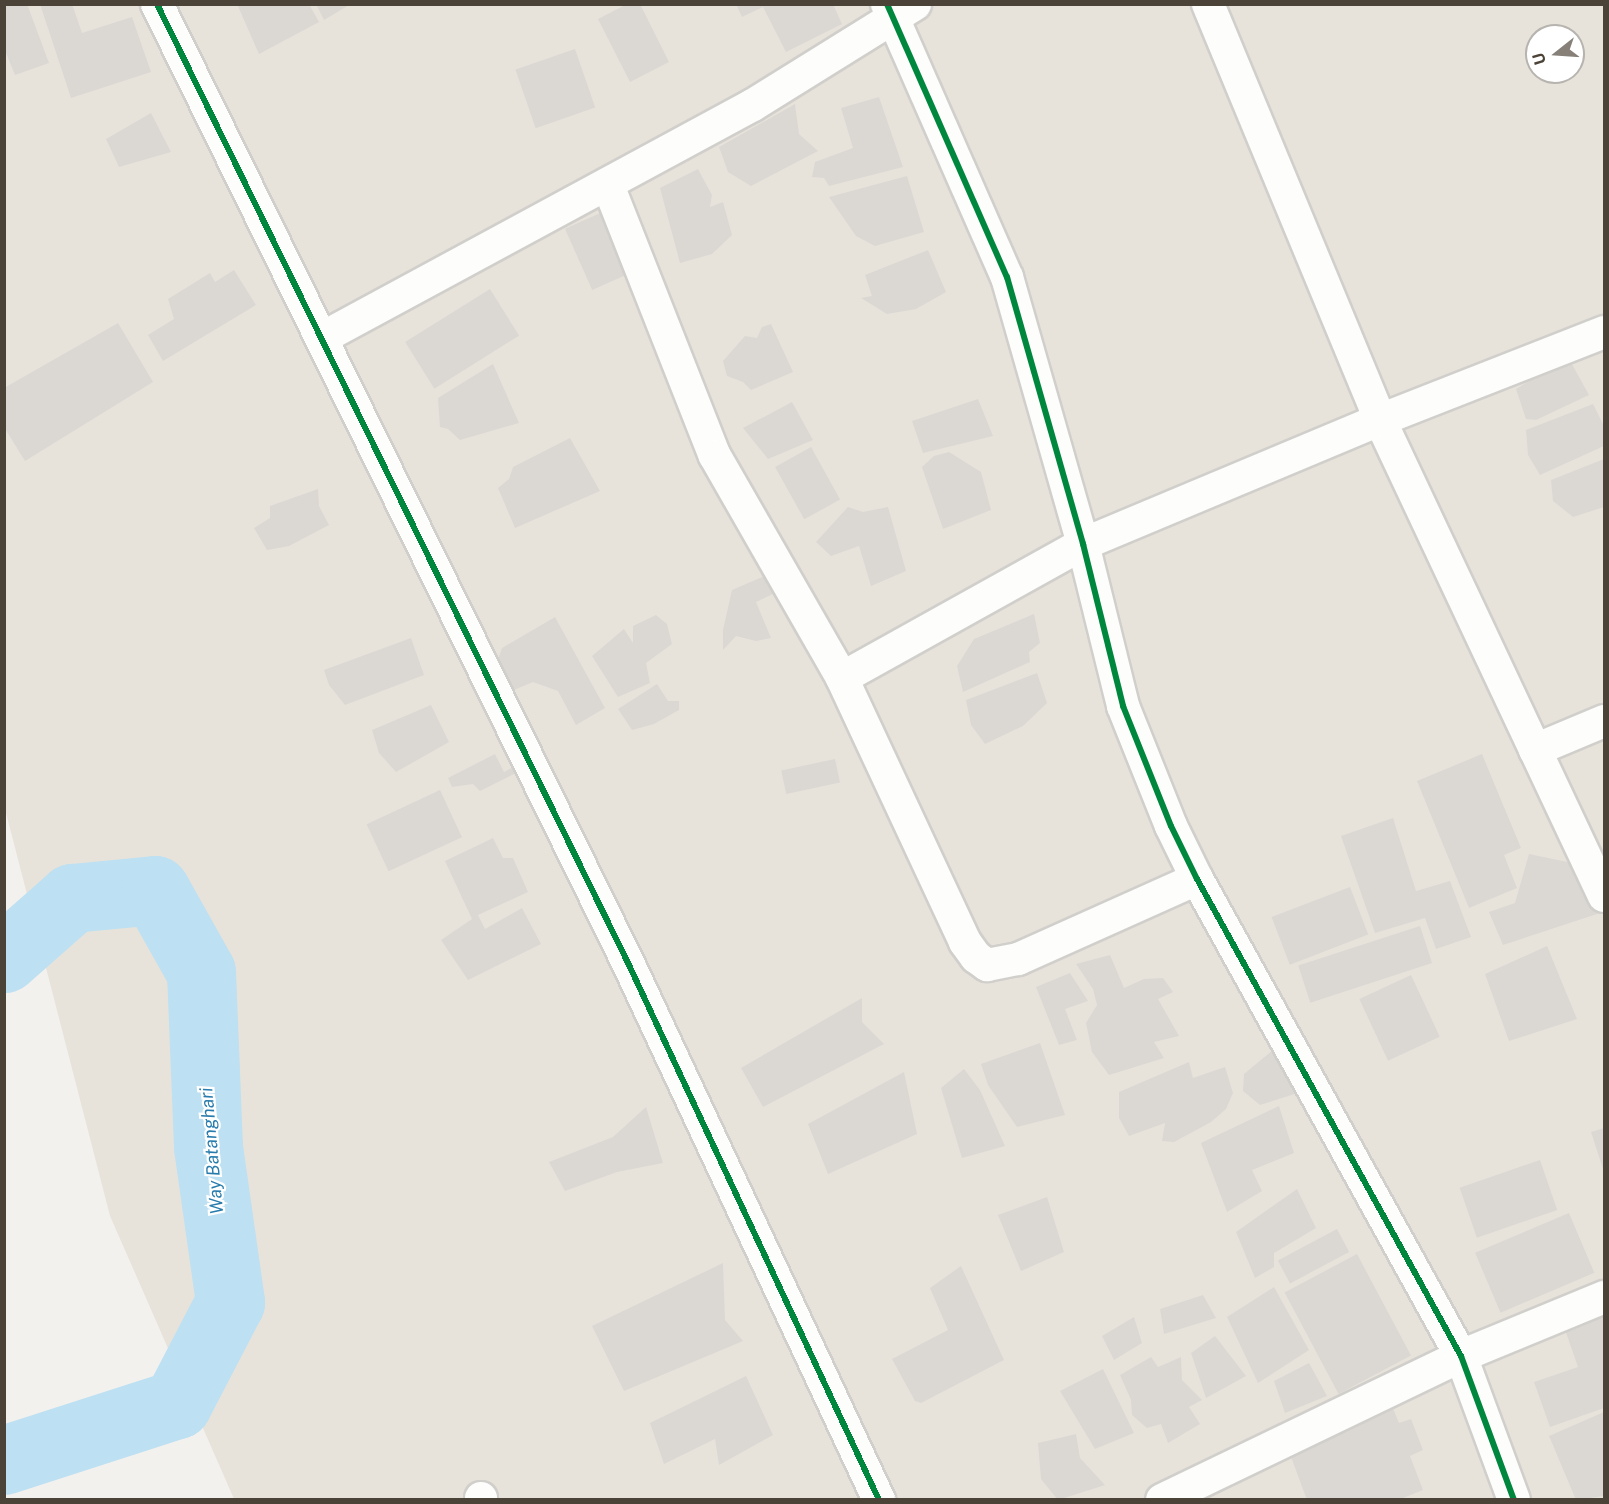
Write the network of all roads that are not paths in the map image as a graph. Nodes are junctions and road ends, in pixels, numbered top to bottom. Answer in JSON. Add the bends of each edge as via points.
{"nodes":[{"id":1,"x":157,"y":4,"type":"edge"},
{"id":2,"x":1208,"y":4,"type":"edge"},
{"id":3,"x":898,"y":9,"type":"edge"},
{"id":4,"x":608,"y":185,"type":"junction"},
{"id":5,"x":1605,"y":332,"type":"edge"},
{"id":6,"x":322,"y":338,"type":"junction"},
{"id":7,"x":1380,"y":420,"type":"junction"},
{"id":8,"x":1083,"y":544,"type":"junction"},
{"id":9,"x":842,"y":678,"type":"junction"},
{"id":10,"x":1605,"y":721,"type":"edge"},
{"id":11,"x":1535,"y":750,"type":"junction"},
{"id":12,"x":1197,"y":879,"type":"junction"},
{"id":13,"x":1605,"y":896,"type":"edge"},
{"id":14,"x":1605,"y":1297,"type":"edge"},
{"id":15,"x":1461,"y":1356,"type":"junction"},
{"id":16,"x":879,"y":1500,"type":"edge"},
{"id":17,"x":1162,"y":1500,"type":"edge"},
{"id":18,"x":1514,"y":1500,"type":"edge"}],
"edges":[{"from":1,"to":6,"type":"street"},
{"from":2,"to":7,"type":"street"},
{"from":3,"to":4,"type":"street","via":[[753,105]]},
{"from":3,"to":8,"type":"street","via":[[1007,278]]},
{"from":4,"to":6,"type":"street"},
{"from":4,"to":9,"type":"street","via":[[715,456]]},
{"from":5,"to":7,"type":"street"},
{"from":6,"to":16,"type":"street","via":[[629,965]]},
{"from":7,"to":8,"type":"street"},
{"from":7,"to":11,"type":"street"},
{"from":8,"to":9,"type":"street"},
{"from":8,"to":12,"type":"street","via":[[1123,706]]},
{"from":9,"to":12,"type":"street","via":[[965,942],[987,965],[1018,959]]},
{"from":10,"to":11,"type":"street"},
{"from":11,"to":13,"type":"street"},
{"from":12,"to":15,"type":"street"},
{"from":14,"to":15,"type":"street"},
{"from":15,"to":17,"type":"street"},
{"from":15,"to":18,"type":"street"}]}
